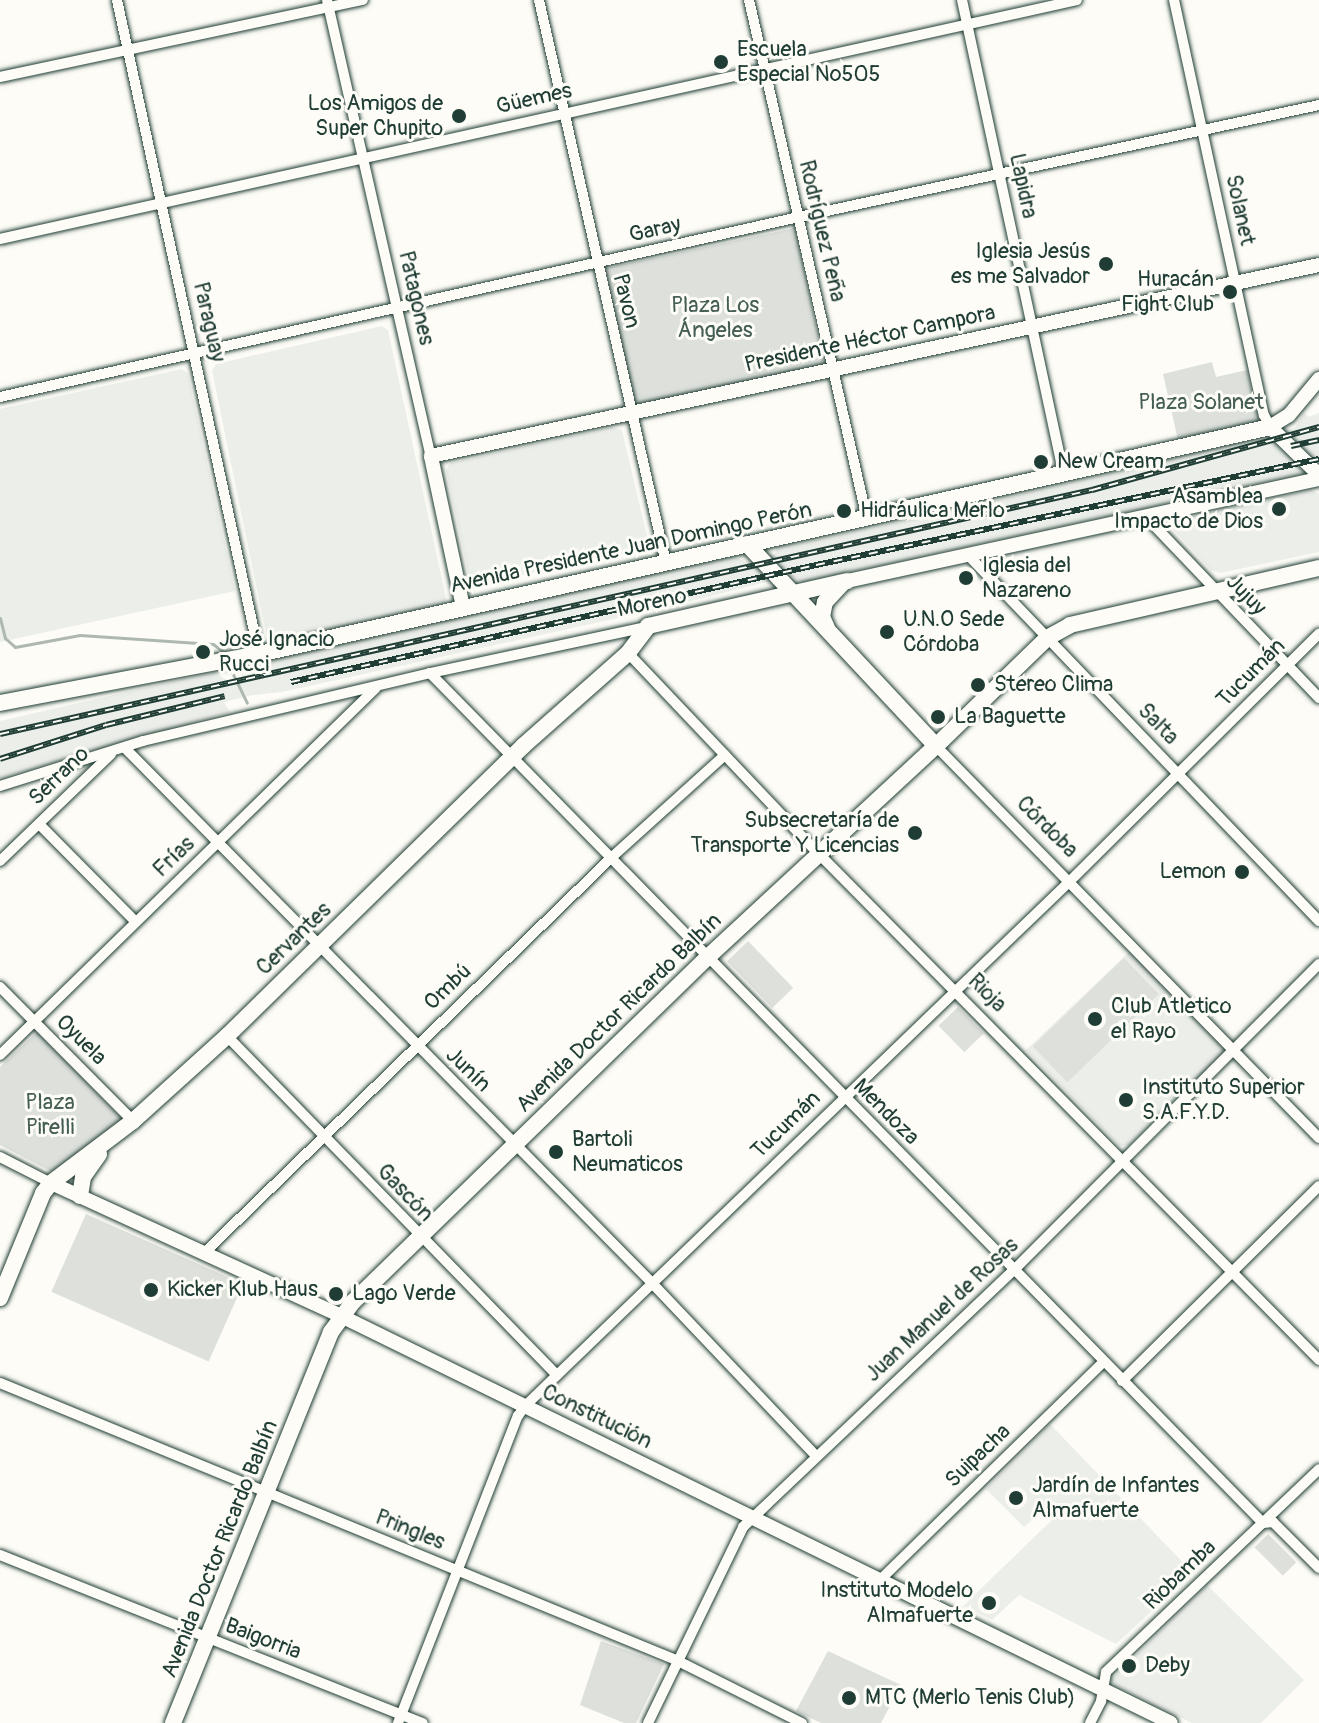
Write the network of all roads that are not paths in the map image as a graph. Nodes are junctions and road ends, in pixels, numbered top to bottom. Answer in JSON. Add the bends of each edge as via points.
{"nodes":[{"id":1,"x":117,"y":0,"type":"edge"},
{"id":2,"x":363,"y":0,"type":"edge"},
{"id":3,"x":539,"y":0,"type":"edge"},
{"id":4,"x":749,"y":0,"type":"edge"},
{"id":5,"x":962,"y":0,"type":"edge"},
{"id":6,"x":1077,"y":0,"type":"edge"},
{"id":7,"x":1174,"y":0,"type":"edge"},
{"id":8,"x":327,"y":4,"type":"edge"},
{"id":9,"x":968,"y":24,"type":"junction"},
{"id":10,"x":127,"y":49,"type":"junction"},
{"id":11,"x":764,"y":69,"type":"junction"},
{"id":12,"x":0,"y":77,"type":"edge"},
{"id":13,"x":1319,"y":105,"type":"edge"},
{"id":14,"x":562,"y":113,"type":"junction"},
{"id":15,"x":1202,"y":131,"type":"junction"},
{"id":16,"x":361,"y":159,"type":"junction"},
{"id":17,"x":1000,"y":174,"type":"junction"},
{"id":18,"x":161,"y":204,"type":"junction"},
{"id":19,"x":799,"y":217,"type":"junction"},
{"id":20,"x":0,"y":239,"type":"edge"},
{"id":21,"x":596,"y":264,"type":"junction"},
{"id":22,"x":1319,"y":265,"type":"edge"},
{"id":23,"x":1235,"y":283,"type":"junction"},
{"id":24,"x":396,"y":308,"type":"junction"},
{"id":25,"x":1033,"y":327,"type":"junction"},
{"id":26,"x":196,"y":355,"type":"junction"},
{"id":27,"x":833,"y":369,"type":"junction"},
{"id":28,"x":1319,"y":379,"type":"edge"},
{"id":29,"x":0,"y":397,"type":"edge"},
{"id":30,"x":633,"y":414,"type":"junction"},
{"id":31,"x":1270,"y":427,"type":"junction"},
{"id":32,"x":431,"y":456,"type":"junction"},
{"id":33,"x":1064,"y":475,"type":"junction"},
{"id":34,"x":1319,"y":477,"type":"edge"},
{"id":35,"x":1147,"y":518,"type":"junction"},
{"id":36,"x":867,"y":519,"type":"junction"},
{"id":37,"x":747,"y":544,"type":"junction"},
{"id":38,"x":968,"y":555,"type":"junction"},
{"id":39,"x":666,"y":563,"type":"junction"},
{"id":40,"x":1319,"y":568,"type":"edge"},
{"id":41,"x":847,"y":581,"type":"junction"},
{"id":42,"x":1215,"y":592,"type":"junction"},
{"id":43,"x":794,"y":594,"type":"junction"},
{"id":44,"x":463,"y":607,"type":"junction"},
{"id":45,"x":648,"y":626,"type":"junction"},
{"id":46,"x":828,"y":630,"type":"junction"},
{"id":47,"x":1319,"y":634,"type":"edge"},
{"id":48,"x":1047,"y":638,"type":"junction"},
{"id":49,"x":628,"y":653,"type":"junction"},
{"id":50,"x":259,"y":654,"type":"junction"},
{"id":51,"x":1287,"y":666,"type":"junction"},
{"id":52,"x":430,"y":673,"type":"junction"},
{"id":53,"x":376,"y":688,"type":"junction"},
{"id":54,"x":1319,"y":698,"type":"edge"},
{"id":55,"x":0,"y":703,"type":"edge"},
{"id":56,"x":936,"y":746,"type":"junction"},
{"id":57,"x":125,"y":748,"type":"junction"},
{"id":58,"x":111,"y":754,"type":"junction"},
{"id":59,"x":725,"y":755,"type":"junction"},
{"id":60,"x":513,"y":756,"type":"junction"},
{"id":61,"x":1178,"y":773,"type":"junction"},
{"id":62,"x":0,"y":786,"type":"edge"},
{"id":63,"x":39,"y":824,"type":"junction"},
{"id":64,"x":217,"y":843,"type":"junction"},
{"id":65,"x":820,"y":855,"type":"junction"},
{"id":66,"x":612,"y":857,"type":"junction"},
{"id":67,"x":0,"y":861,"type":"edge"},
{"id":68,"x":1070,"y":881,"type":"junction"},
{"id":69,"x":135,"y":921,"type":"junction"},
{"id":70,"x":1319,"y":921,"type":"edge"},
{"id":71,"x":319,"y":947,"type":"junction"},
{"id":72,"x":709,"y":956,"type":"junction"},
{"id":73,"x":1319,"y":964,"type":"edge"},
{"id":74,"x":0,"y":987,"type":"edge"},
{"id":75,"x":957,"y":991,"type":"junction"},
{"id":76,"x":34,"y":1022,"type":"junction"},
{"id":77,"x":227,"y":1036,"type":"junction"},
{"id":78,"x":415,"y":1047,"type":"junction"},
{"id":79,"x":1231,"y":1049,"type":"junction"},
{"id":80,"x":0,"y":1055,"type":"edge"},
{"id":81,"x":843,"y":1098,"type":"junction"},
{"id":82,"x":133,"y":1121,"type":"junction"},
{"id":83,"x":323,"y":1137,"type":"junction"},
{"id":84,"x":1319,"y":1138,"type":"edge"},
{"id":85,"x":106,"y":1142,"type":"junction"},
{"id":86,"x":515,"y":1144,"type":"junction"},
{"id":87,"x":0,"y":1157,"type":"edge"},
{"id":88,"x":1125,"y":1159,"type":"junction"},
{"id":89,"x":51,"y":1183,"type":"junction"},
{"id":90,"x":1319,"y":1186,"type":"edge"},
{"id":91,"x":80,"y":1196,"type":"junction"},
{"id":92,"x":420,"y":1237,"type":"junction"},
{"id":93,"x":204,"y":1253,"type":"junction"},
{"id":94,"x":1014,"y":1270,"type":"junction"},
{"id":95,"x":1233,"y":1271,"type":"junction"},
{"id":96,"x":651,"y":1282,"type":"junction"},
{"id":97,"x":0,"y":1298,"type":"edge"},
{"id":98,"x":341,"y":1316,"type":"junction"},
{"id":99,"x":1319,"y":1360,"type":"edge"},
{"id":100,"x":1103,"y":1362,"type":"junction"},
{"id":101,"x":557,"y":1375,"type":"junction"},
{"id":102,"x":1122,"y":1381,"type":"junction"},
{"id":103,"x":0,"y":1383,"type":"edge"},
{"id":104,"x":525,"y":1406,"type":"junction"},
{"id":105,"x":816,"y":1456,"type":"junction"},
{"id":106,"x":1319,"y":1469,"type":"edge"},
{"id":107,"x":268,"y":1495,"type":"junction"},
{"id":108,"x":753,"y":1518,"type":"junction"},
{"id":109,"x":1263,"y":1523,"type":"junction"},
{"id":110,"x":0,"y":1555,"type":"edge"},
{"id":111,"x":1319,"y":1568,"type":"edge"},
{"id":112,"x":458,"y":1571,"type":"junction"},
{"id":113,"x":881,"y":1579,"type":"junction"},
{"id":114,"x":208,"y":1639,"type":"junction"},
{"id":115,"x":676,"y":1660,"type":"junction"},
{"id":116,"x":1102,"y":1689,"type":"junction"},
{"id":117,"x":400,"y":1718,"type":"edge"},
{"id":118,"x":173,"y":1723,"type":"edge"},
{"id":119,"x":423,"y":1723,"type":"edge"},
{"id":120,"x":648,"y":1723,"type":"edge"},
{"id":121,"x":802,"y":1723,"type":"edge"},
{"id":122,"x":1090,"y":1723,"type":"edge"},
{"id":123,"x":1171,"y":1723,"type":"edge"}],
"edges":[{"from":1,"to":10,"type":"street","name":"Paraguay"},
{"from":2,"to":8,"type":"street"},
{"from":3,"to":14,"type":"street","name":"Pavon"},
{"from":4,"to":11,"type":"street","name":"Rodríguez Peña"},
{"from":5,"to":9,"type":"street","name":"Lapidra"},
{"from":6,"to":9,"type":"street","name":"Güemes"},
{"from":7,"to":15,"type":"street","name":"Solanet"},
{"from":8,"to":10,"type":"street"},
{"from":8,"to":16,"type":"street","name":"Patagones"},
{"from":9,"to":11,"type":"street","name":"Güemes"},
{"from":9,"to":17,"type":"street","name":"Lapidra"},
{"from":10,"to":12,"type":"street"},
{"from":10,"to":18,"type":"street","name":"Paraguay"},
{"from":11,"to":14,"type":"street","name":"Güemes"},
{"from":11,"to":19,"type":"street","name":"Rodríguez Peña"},
{"from":13,"to":15,"type":"street","name":"Garay"},
{"from":14,"to":16,"type":"street","name":"Güemes"},
{"from":14,"to":21,"type":"street","name":"Pavon"},
{"from":15,"to":17,"type":"street","name":"Garay"},
{"from":15,"to":23,"type":"street","name":"Solanet"},
{"from":16,"to":18,"type":"street","name":"Güemes"},
{"from":16,"to":24,"type":"street","name":"Patagones"},
{"from":17,"to":19,"type":"street","name":"Garay"},
{"from":17,"to":25,"type":"street","name":"Lapidra"},
{"from":18,"to":20,"type":"street","name":"Güemes"},
{"from":18,"to":26,"type":"street","name":"Paraguay"},
{"from":19,"to":21,"type":"street","name":"Garay"},
{"from":19,"to":27,"type":"street","name":"Rodríguez Peña"},
{"from":21,"to":24,"type":"street","name":"Garay"},
{"from":21,"to":30,"type":"street","name":"Pavon"},
{"from":22,"to":23,"type":"street","name":"Presidente Héctor Campora"},
{"from":23,"to":25,"type":"street","name":"Presidente Héctor Campora"},
{"from":23,"to":31,"type":"street","name":"Solanet"},
{"from":24,"to":26,"type":"street","name":"Garay"},
{"from":24,"to":32,"type":"street","name":"Patagones"},
{"from":25,"to":27,"type":"street","name":"Presidente Héctor Campora"},
{"from":25,"to":33,"type":"street","name":"Lapidra"},
{"from":26,"to":29,"type":"street","name":"Garay"},
{"from":26,"to":50,"type":"street","name":"Paraguay"},
{"from":27,"to":30,"type":"street","name":"Presidente Héctor Campora"},
{"from":27,"to":36,"type":"street","name":"Rodríguez Peña"},
{"from":28,"to":31,"type":"street","via":[[1289,415]]},
{"from":30,"to":32,"type":"street","name":"Presidente Héctor Campora"},
{"from":30,"to":39,"type":"street","name":"Pavon"},
{"from":31,"to":33,"type":"main road","name":"Avenida Presidente Juan Domingo Perón"},
{"from":31,"to":34,"type":"street"},
{"from":32,"to":44,"type":"street","name":"Patagones"},
{"from":33,"to":36,"type":"main road","name":"Avenida Presidente Juan Domingo Perón"},
{"from":34,"to":35,"type":"street","name":"Moreno"},
{"from":35,"to":38,"type":"street","name":"Moreno"},
{"from":35,"to":42,"type":"street","name":"Jujuy"},
{"from":36,"to":37,"type":"main road","name":"Avenida Presidente Juan Domingo Perón"},
{"from":37,"to":39,"type":"main road","name":"Avenida Presidente Juan Domingo Perón"},
{"from":37,"to":43,"type":"main road","name":"Córdoba"},
{"from":38,"to":41,"type":"street","name":"Moreno"},
{"from":38,"to":48,"type":"street","name":"Salta"},
{"from":39,"to":44,"type":"main road","name":"Avenida Presidente Juan Domingo Perón"},
{"from":40,"to":42,"type":"main road","name":"Avenida Doctor Ricardo Balbín"},
{"from":41,"to":43,"type":"main road","name":"Moreno"},
{"from":41,"to":46,"type":"main road","via":[[825,602],[822,617]]},
{"from":42,"to":48,"type":"main road","name":"Avenida Doctor Ricardo Balbín","via":[[1070,625]]},
{"from":42,"to":51,"type":"street","name":"Jujuy"},
{"from":43,"to":45,"type":"main road","name":"Moreno"},
{"from":43,"to":46,"type":"main road","name":"Córdoba"},
{"from":44,"to":50,"type":"main road","name":"Avenida Presidente Juan Domingo Perón"},
{"from":45,"to":49,"type":"main road","name":"Cervantes"},
{"from":45,"to":52,"type":"street","name":"Moreno"},
{"from":46,"to":56,"type":"main road","name":"Córdoba"},
{"from":47,"to":51,"type":"street","name":"Tucumán"},
{"from":48,"to":56,"type":"main road","name":"Avenida Doctor Ricardo Balbín"},
{"from":48,"to":61,"type":"street","name":"Salta"},
{"from":49,"to":59,"type":"street","name":"Rioja"},
{"from":49,"to":60,"type":"main road","name":"Cervantes"},
{"from":50,"to":55,"type":"main road","name":"Avenida Presidente Juan Domingo Perón"},
{"from":51,"to":54,"type":"street","name":"Jujuy"},
{"from":51,"to":61,"type":"street","name":"Tucumán"},
{"from":52,"to":53,"type":"street","name":"Moreno"},
{"from":52,"to":60,"type":"street","name":"Mendoza"},
{"from":53,"to":57,"type":"street","name":"Moreno"},
{"from":53,"to":64,"type":"street","name":"Frías"},
{"from":56,"to":65,"type":"main road","name":"Avenida Doctor Ricardo Balbín"},
{"from":56,"to":68,"type":"street","name":"Córdoba"},
{"from":57,"to":58,"type":"street","name":"Moreno"},
{"from":57,"to":64,"type":"street","name":"Junín"},
{"from":58,"to":62,"type":"street","name":"Moreno"},
{"from":58,"to":63,"type":"street","name":"Serrano"},
{"from":59,"to":65,"type":"street","name":"Rioja"},
{"from":59,"to":66,"type":"street","name":"Ombú"},
{"from":60,"to":66,"type":"street","name":"Mendoza"},
{"from":60,"to":71,"type":"main road","name":"Cervantes"},
{"from":61,"to":68,"type":"street","name":"Tucumán"},
{"from":61,"to":70,"type":"street","name":"Salta"},
{"from":63,"to":67,"type":"street","name":"Serrano"},
{"from":63,"to":69,"type":"street"},
{"from":64,"to":69,"type":"street","name":"Frías"},
{"from":64,"to":71,"type":"street","name":"Junín"},
{"from":65,"to":72,"type":"main road","name":"Avenida Doctor Ricardo Balbín"},
{"from":65,"to":75,"type":"street","name":"Rioja"},
{"from":66,"to":72,"type":"street","name":"Mendoza"},
{"from":66,"to":78,"type":"street","name":"Ombú"},
{"from":68,"to":75,"type":"street","name":"Tucumán"},
{"from":68,"to":79,"type":"street","name":"Córdoba"},
{"from":69,"to":76,"type":"street","name":"Frías"},
{"from":71,"to":77,"type":"main road","name":"Cervantes"},
{"from":71,"to":78,"type":"street","name":"Junín"},
{"from":72,"to":81,"type":"street","name":"Mendoza"},
{"from":72,"to":86,"type":"main road","name":"Avenida Doctor Ricardo Balbín"},
{"from":73,"to":79,"type":"street","name":"Juan Manuel de Rosas"},
{"from":74,"to":76,"type":"street","name":"Oyuela"},
{"from":75,"to":81,"type":"street","name":"Tucumán"},
{"from":75,"to":88,"type":"street","name":"Rioja"},
{"from":76,"to":80,"type":"street","name":"Frías"},
{"from":76,"to":82,"type":"street","name":"Oyuela"},
{"from":77,"to":82,"type":"main road","name":"Cervantes"},
{"from":77,"to":83,"type":"street","name":"Gascón"},
{"from":78,"to":83,"type":"street","name":"Ombú"},
{"from":78,"to":86,"type":"street","name":"Junín"},
{"from":79,"to":84,"type":"street","name":"Córdoba"},
{"from":79,"to":88,"type":"street","name":"Juan Manuel de Rosas"},
{"from":81,"to":94,"type":"street","name":"Mendoza"},
{"from":81,"to":96,"type":"street","name":"Tucumán"},
{"from":82,"to":85,"type":"main road","name":"Cervantes"},
{"from":83,"to":92,"type":"street","name":"Gascón"},
{"from":83,"to":93,"type":"street","name":"Ombú"},
{"from":85,"to":89,"type":"main road","name":"Cervantes"},
{"from":85,"to":91,"type":"main road","via":[[83,1177]]},
{"from":86,"to":92,"type":"main road","name":"Avenida Doctor Ricardo Balbín"},
{"from":86,"to":96,"type":"street","name":"Junín"},
{"from":87,"to":89,"type":"street","name":"Constitución"},
{"from":88,"to":94,"type":"street","name":"Juan Manuel de Rosas"},
{"from":88,"to":95,"type":"street","name":"Rioja"},
{"from":89,"to":91,"type":"street","name":"Constitución"},
{"from":89,"to":97,"type":"main road","name":"Cervantes"},
{"from":90,"to":95,"type":"street"},
{"from":91,"to":93,"type":"street","name":"Constitución"},
{"from":92,"to":98,"type":"main road","name":"Avenida Doctor Ricardo Balbín"},
{"from":92,"to":101,"type":"street","name":"Gascón"},
{"from":93,"to":98,"type":"street","name":"Constitución"},
{"from":94,"to":100,"type":"street","name":"Mendoza"},
{"from":94,"to":105,"type":"street","name":"Juan Manuel de Rosas"},
{"from":95,"to":99,"type":"street","name":"Rioja"},
{"from":95,"to":102,"type":"street"},
{"from":96,"to":101,"type":"street","name":"Tucumán"},
{"from":96,"to":105,"type":"street","name":"Junín"},
{"from":98,"to":104,"type":"street","name":"Constitución"},
{"from":98,"to":107,"type":"main road","name":"Avenida Doctor Ricardo Balbín"},
{"from":100,"to":102,"type":"street","name":"Mendoza"},
{"from":100,"to":113,"type":"street","name":"Suipacha"},
{"from":101,"to":104,"type":"street","name":"Tucumán"},
{"from":102,"to":109,"type":"street","name":"Mendoza"},
{"from":103,"to":107,"type":"street","name":"Pringles"},
{"from":104,"to":108,"type":"street","name":"Constitución"},
{"from":104,"to":112,"type":"street","name":"Tucumán"},
{"from":105,"to":108,"type":"street","name":"Juan Manuel de Rosas"},
{"from":106,"to":109,"type":"street","name":"Riobamba"},
{"from":107,"to":112,"type":"street","name":"Pringles"},
{"from":107,"to":114,"type":"main road","name":"Avenida Doctor Ricardo Balbín"},
{"from":108,"to":113,"type":"street","name":"Constitución"},
{"from":108,"to":115,"type":"street","name":"Juan Manuel de Rosas","via":[[743,1527]]},
{"from":109,"to":111,"type":"street","name":"Mendoza","via":[[1273,1522]]},
{"from":109,"to":116,"type":"street","name":"Riobamba","via":[[1106,1672]]},
{"from":110,"to":114,"type":"street","name":"Baigorria"},
{"from":112,"to":115,"type":"street","name":"Pringles"},
{"from":112,"to":117,"type":"street","name":"Tucumán"},
{"from":113,"to":116,"type":"street","name":"Constitución"},
{"from":114,"to":117,"type":"street","name":"Baigorria"},
{"from":114,"to":118,"type":"main road","name":"Avenida Doctor Ricardo Balbín"},
{"from":115,"to":120,"type":"street","name":"Juan Manuel de Rosas"},
{"from":115,"to":121,"type":"street","name":"Pringles"},
{"from":116,"to":122,"type":"street","name":"Riobamba"},
{"from":116,"to":123,"type":"street","name":"Constitución"},
{"from":117,"to":119,"type":"street","name":"Baigorria"}]}
